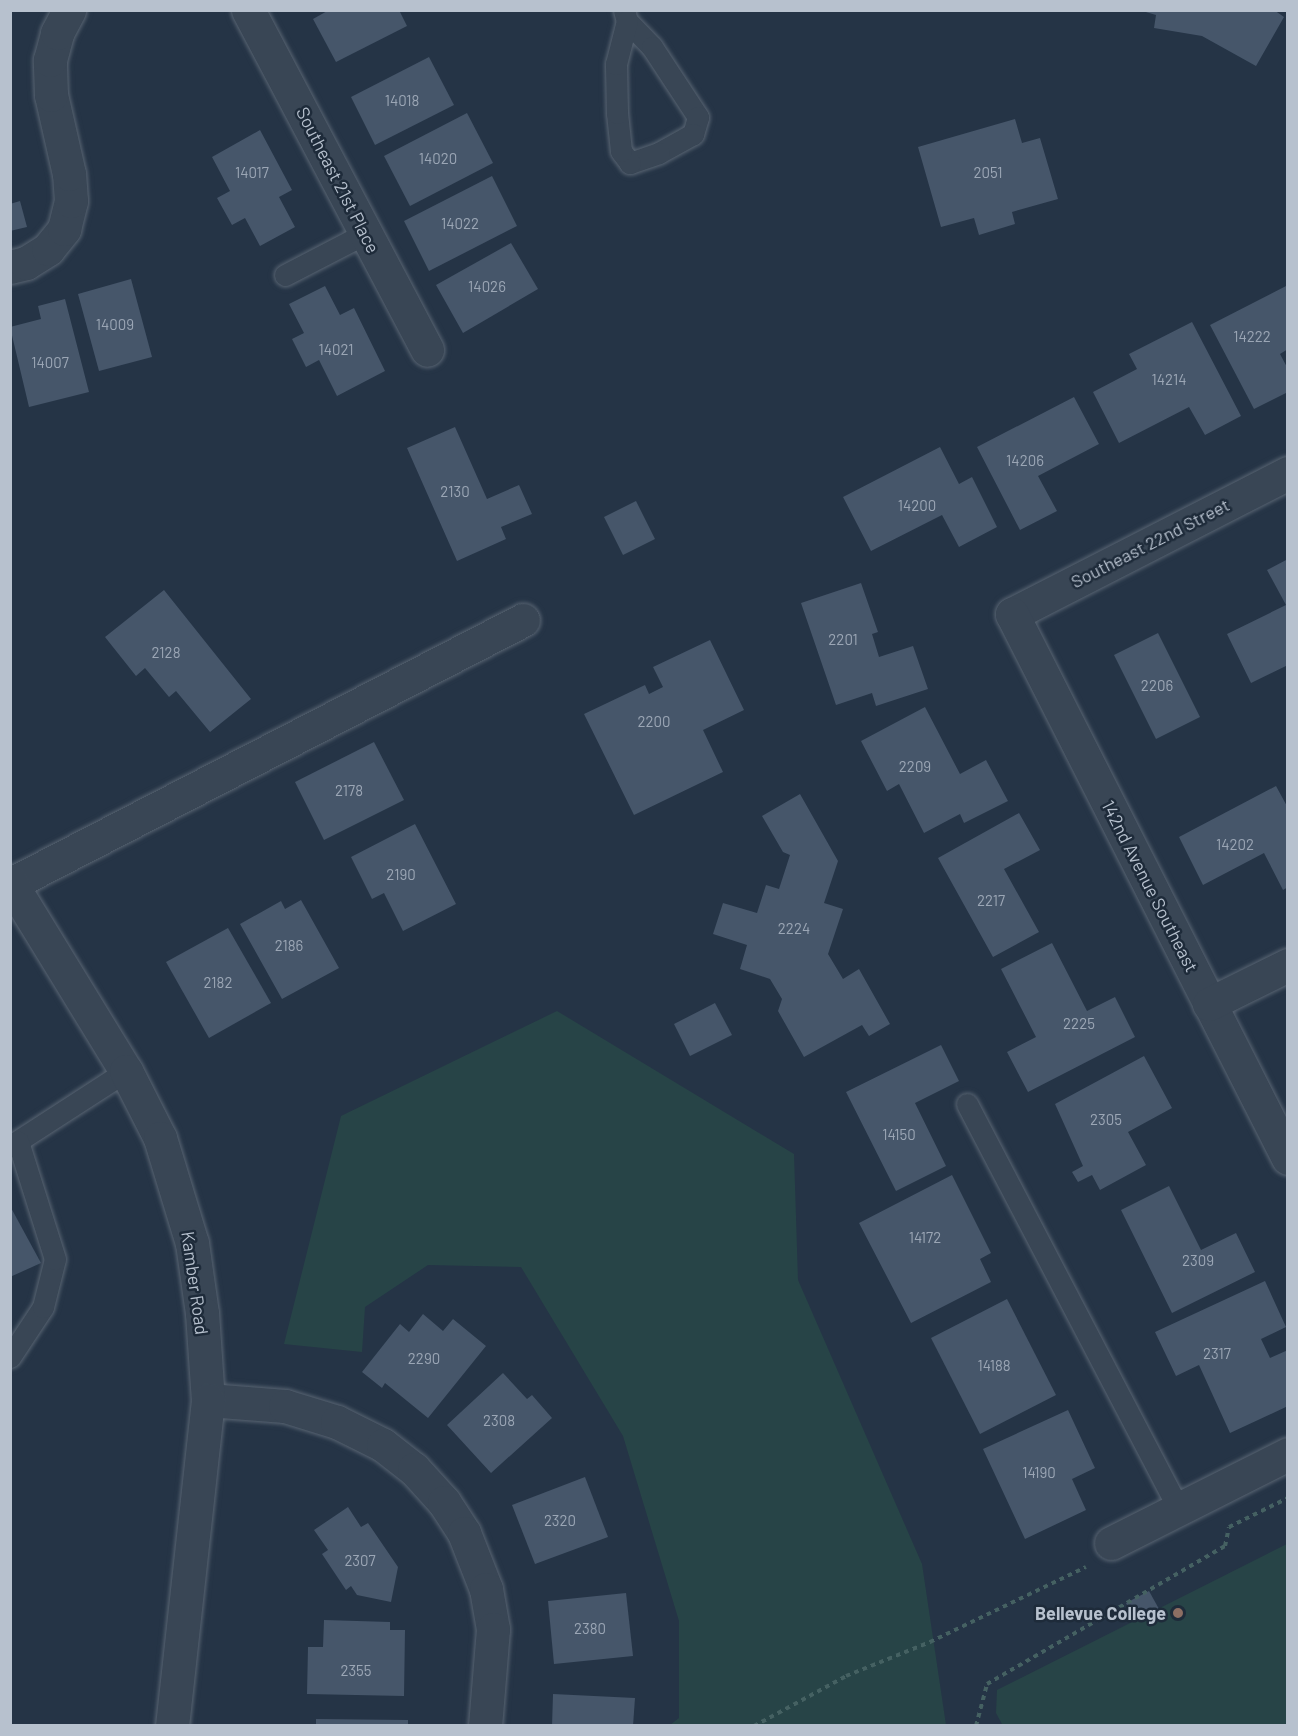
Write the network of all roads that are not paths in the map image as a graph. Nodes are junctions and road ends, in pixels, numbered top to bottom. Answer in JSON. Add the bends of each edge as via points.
{"nodes":[{"id":1,"x":69,"y":10,"type":"edge"},
{"id":2,"x":248,"y":10,"type":"edge"},
{"id":3,"x":626,"y":16,"type":"edge"},
{"id":4,"x":366,"y":233,"type":"junction"},
{"id":5,"x":10,"y":267,"type":"edge"},
{"id":6,"x":285,"y":275,"type":"dead end"},
{"id":7,"x":427,"y":350,"type":"dead end"},
{"id":8,"x":1287,"y":473,"type":"edge"},
{"id":9,"x":1012,"y":614,"type":"joint"},
{"id":10,"x":523,"y":620,"type":"dead end"},
{"id":11,"x":11,"y":883,"type":"edge"},
{"id":12,"x":1287,"y":965,"type":"edge"},
{"id":13,"x":1209,"y":1004,"type":"junction"},
{"id":14,"x":126,"y":1071,"type":"junction"},
{"id":15,"x":967,"y":1104,"type":"dead end"},
{"id":16,"x":14,"y":1144,"type":"edge"},
{"id":17,"x":1287,"y":1158,"type":"edge"},
{"id":18,"x":10,"y":1358,"type":"edge"},
{"id":19,"x":208,"y":1400,"type":"junction"},
{"id":20,"x":1287,"y":1454,"type":"edge"},
{"id":21,"x":1179,"y":1509,"type":"junction"},
{"id":22,"x":1112,"y":1543,"type":"dead end"},
{"id":23,"x":172,"y":1725,"type":"edge"},
{"id":24,"x":485,"y":1725,"type":"edge"}],
"edges":[{"from":1,"to":5,"type":"street","via":[[57,33],[50,60],[51,95],[69,174],[71,201],[64,229],[48,249],[26,263]]},
{"from":2,"to":4,"type":"street","name":"Southeast 21st Place"},
{"from":3,"to":3,"type":"lane","via":[[652,47],[698,117],[693,134],[659,153],[630,163],[621,151],[617,113],[616,64]]},
{"from":4,"to":6,"type":"lane"},
{"from":4,"to":7,"type":"street","name":"Southeast 21st Place"},
{"from":8,"to":9,"type":"street","name":"Southeast 22nd Street"},
{"from":9,"to":13,"type":"street","name":"142nd Avenue Southeast"},
{"from":10,"to":11,"type":"street"},
{"from":11,"to":14,"type":"street","name":"Kamber Road"},
{"from":12,"to":13,"type":"street"},
{"from":13,"to":17,"type":"street","name":"142nd Avenue Southeast"},
{"from":14,"to":16,"type":"lane"},
{"from":14,"to":19,"type":"street","name":"Kamber Road","via":[[160,1138],[192,1244]]},
{"from":15,"to":21,"type":"lane"},
{"from":16,"to":18,"type":"lane","via":[[55,1259],[43,1307]]},
{"from":19,"to":23,"type":"street","name":"Kamber Road"},
{"from":19,"to":24,"type":"street","via":[[285,1406],[337,1422],[383,1445],[414,1469],[444,1502],[464,1533],[486,1589],[492,1629]]},
{"from":20,"to":21,"type":"street"},
{"from":21,"to":22,"type":"street"}]}
